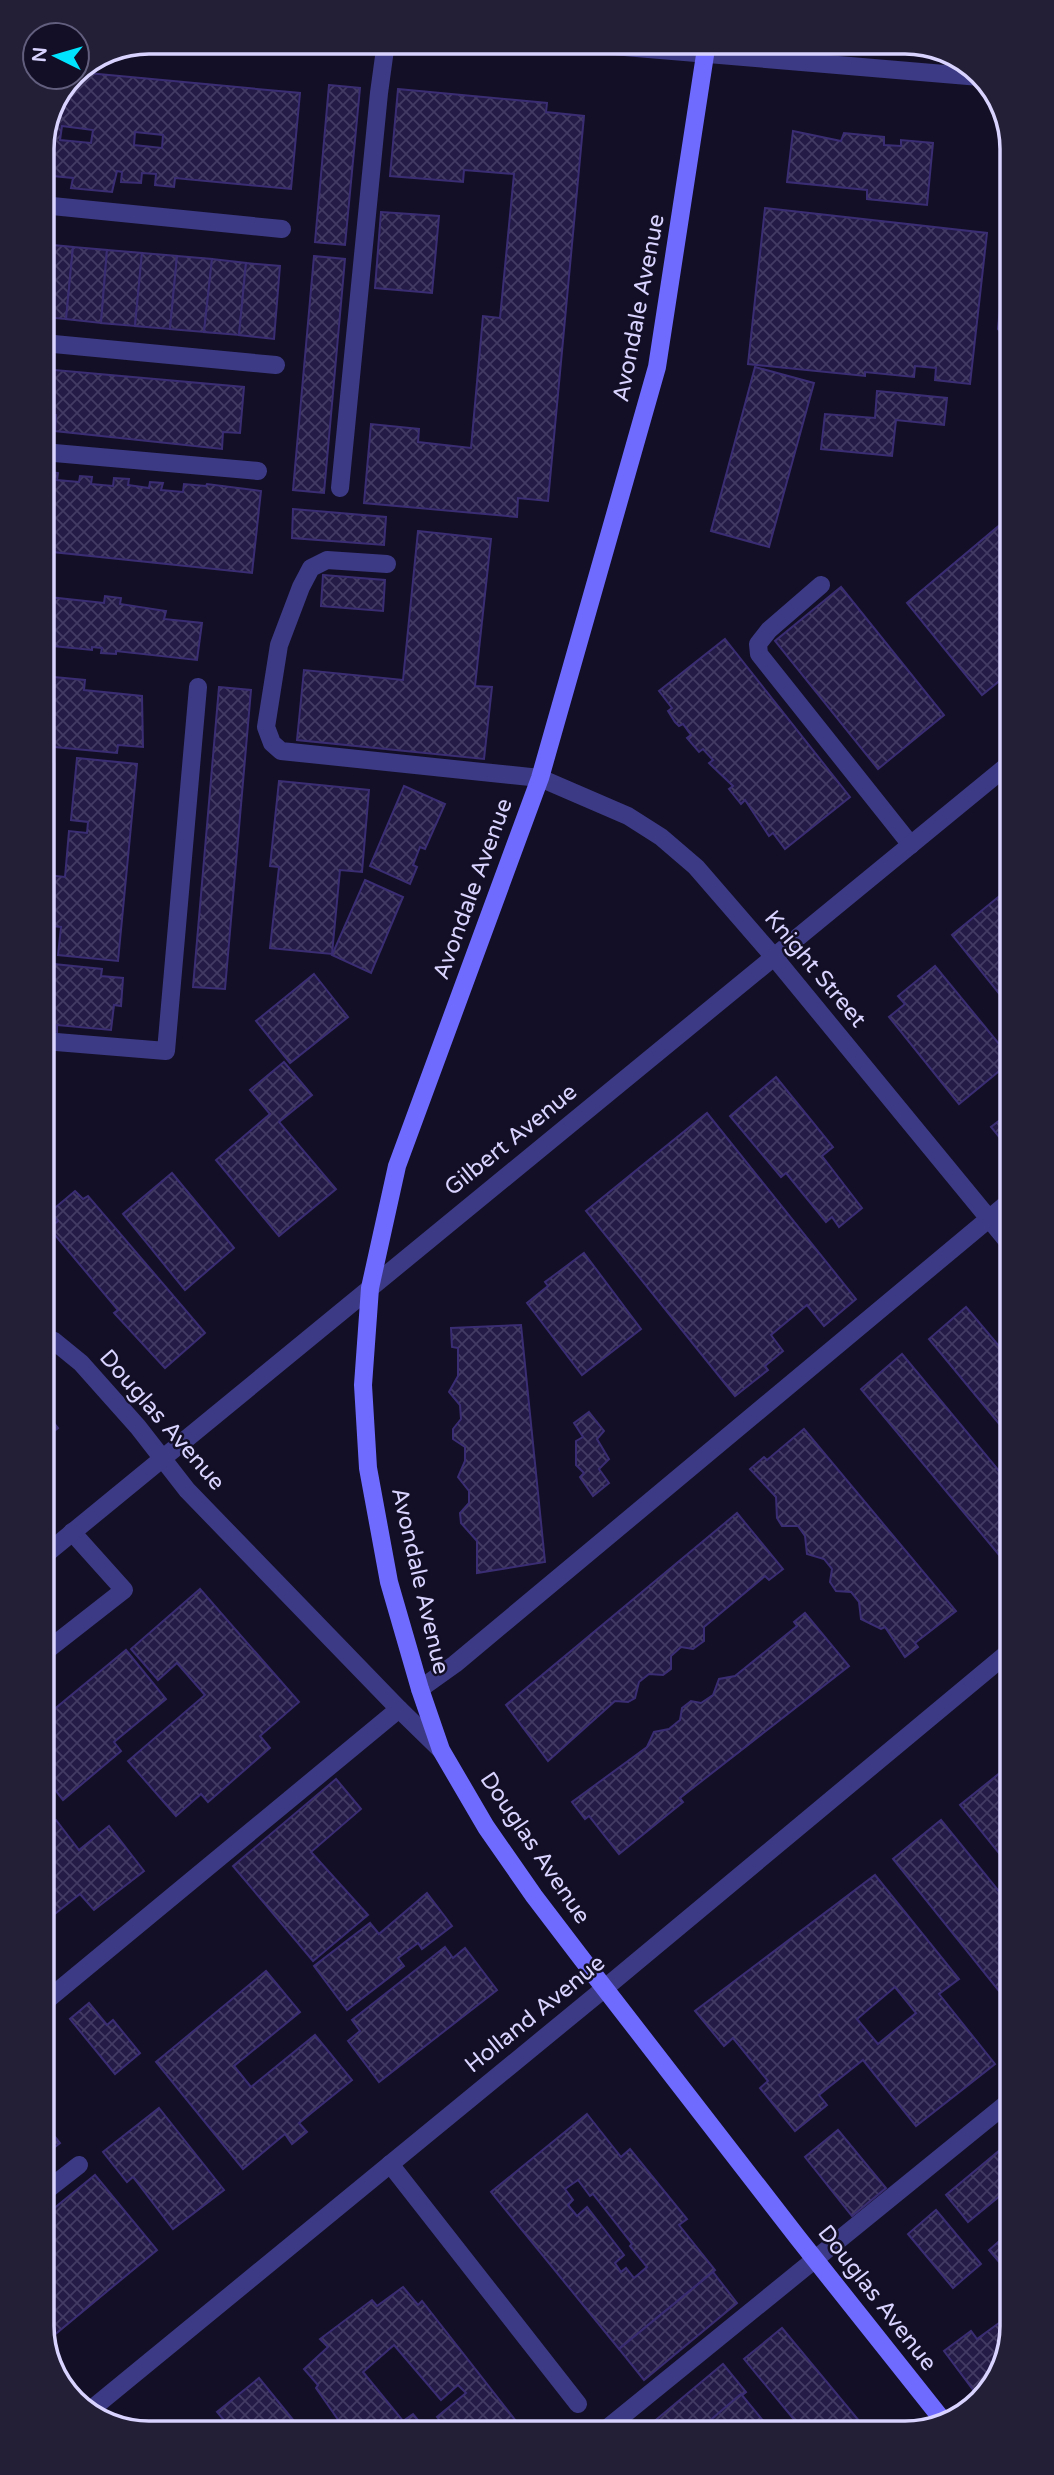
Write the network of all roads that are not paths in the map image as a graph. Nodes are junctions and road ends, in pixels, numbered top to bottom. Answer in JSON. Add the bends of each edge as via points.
{"nodes":[{"id":1,"x":384,"y":54,"type":"edge"},
{"id":2,"x":706,"y":54,"type":"edge"},
{"id":3,"x":756,"y":54,"type":"edge"},
{"id":4,"x":965,"y":75,"type":"edge"},
{"id":5,"x":54,"y":206,"type":"edge"},
{"id":6,"x":282,"y":229,"type":"dead end"},
{"id":7,"x":54,"y":344,"type":"edge"},
{"id":8,"x":276,"y":365,"type":"dead end"},
{"id":9,"x":54,"y":453,"type":"edge"},
{"id":10,"x":258,"y":471,"type":"dead end"},
{"id":11,"x":341,"y":488,"type":"dead end"},
{"id":12,"x":387,"y":564,"type":"dead end"},
{"id":13,"x":821,"y":585,"type":"dead end"},
{"id":14,"x":198,"y":687,"type":"dead end"},
{"id":15,"x":1000,"y":772,"type":"edge"},
{"id":16,"x":540,"y":778,"type":"junction"},
{"id":17,"x":911,"y":845,"type":"junction"},
{"id":18,"x":774,"y":957,"type":"junction"},
{"id":19,"x":54,"y":1042,"type":"edge"},
{"id":20,"x":1000,"y":1210,"type":"edge"},
{"id":21,"x":989,"y":1219,"type":"junction"},
{"id":22,"x":1000,"y":1232,"type":"edge"},
{"id":23,"x":370,"y":1287,"type":"junction"},
{"id":24,"x":54,"y":1341,"type":"edge"},
{"id":25,"x":161,"y":1458,"type":"junction"},
{"id":26,"x":72,"y":1532,"type":"junction"},
{"id":27,"x":54,"y":1547,"type":"edge"},
{"id":28,"x":54,"y":1645,"type":"edge"},
{"id":29,"x":1000,"y":1659,"type":"edge"},
{"id":30,"x":420,"y":1689,"type":"junction"},
{"id":31,"x":399,"y":1709,"type":"junction"},
{"id":32,"x":441,"y":1749,"type":"junction"},
{"id":33,"x":605,"y":1988,"type":"junction"},
{"id":34,"x":54,"y":1994,"type":"edge"},
{"id":35,"x":1000,"y":2110,"type":"edge"},
{"id":36,"x":390,"y":2164,"type":"junction"},
{"id":37,"x":79,"y":2165,"type":"dead end"},
{"id":38,"x":54,"y":2185,"type":"edge"},
{"id":39,"x":815,"y":2259,"type":"junction"},
{"id":40,"x":578,"y":2404,"type":"dead end"},
{"id":41,"x":97,"y":2405,"type":"edge"},
{"id":42,"x":939,"y":2415,"type":"edge"},
{"id":43,"x":616,"y":2421,"type":"edge"}],
"edges":[{"from":1,"to":11,"type":"street"},
{"from":2,"to":16,"type":"main road","name":"Avondale Avenue","via":[[657,367]]},
{"from":3,"to":4,"type":"street"},
{"from":5,"to":6,"type":"street"},
{"from":7,"to":8,"type":"street"},
{"from":9,"to":10,"type":"street"},
{"from":12,"to":16,"type":"street","name":"Knight Street","via":[[327,560],[310,568],[279,645],[266,727],[272,743],[281,751]]},
{"from":13,"to":17,"type":"street","via":[[769,629],[758,644],[759,654]]},
{"from":14,"to":19,"type":"street","via":[[166,1051]]},
{"from":15,"to":17,"type":"street","name":"Gilbert Avenue"},
{"from":16,"to":18,"type":"street","name":"Knight Street","via":[[628,816],[661,837],[696,867]]},
{"from":16,"to":23,"type":"main road","name":"Avondale Avenue","via":[[397,1166]]},
{"from":17,"to":18,"type":"street","name":"Gilbert Avenue"},
{"from":18,"to":21,"type":"street","name":"Knight Street"},
{"from":18,"to":23,"type":"street","name":"Gilbert Avenue"},
{"from":20,"to":21,"type":"street"},
{"from":21,"to":22,"type":"street","name":"Knight Street"},
{"from":21,"to":30,"type":"street"},
{"from":23,"to":25,"type":"street","name":"Gilbert Avenue"},
{"from":23,"to":30,"type":"main road","name":"Avondale Avenue","via":[[363,1385],[368,1468],[389,1582]]},
{"from":24,"to":25,"type":"street","name":"Douglas Avenue","via":[[81,1363]]},
{"from":25,"to":26,"type":"street","name":"Gilbert Avenue"},
{"from":25,"to":31,"type":"street","name":"Douglas Avenue"},
{"from":26,"to":27,"type":"street","name":"Gilbert Avenue"},
{"from":26,"to":28,"type":"street","via":[[124,1590]]},
{"from":29,"to":33,"type":"street","name":"Holland Avenue"},
{"from":30,"to":32,"type":"main road","name":"Avondale Avenue"},
{"from":31,"to":32,"type":"street","name":"Douglas Avenue"},
{"from":31,"to":34,"type":"street"},
{"from":32,"to":33,"type":"main road","name":"Douglas Avenue","via":[[486,1827]]},
{"from":33,"to":36,"type":"street","name":"Holland Avenue"},
{"from":33,"to":39,"type":"main road","name":"Douglas Avenue"},
{"from":35,"to":39,"type":"street"},
{"from":36,"to":40,"type":"street"},
{"from":36,"to":41,"type":"street","name":"Holland Avenue"},
{"from":37,"to":38,"type":"street"},
{"from":39,"to":42,"type":"main road","name":"Douglas Avenue"},
{"from":39,"to":43,"type":"street"}]}
